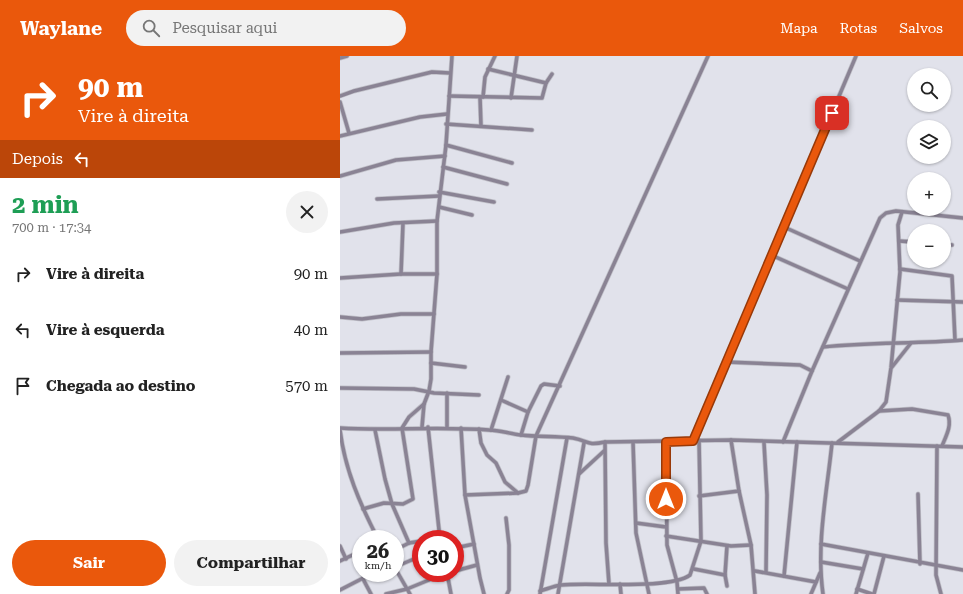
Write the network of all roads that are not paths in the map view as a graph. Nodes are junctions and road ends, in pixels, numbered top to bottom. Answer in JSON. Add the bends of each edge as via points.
{"nodes":[{"id":1,"x":347,"y":56,"type":"edge"},
{"id":2,"x":452,"y":56,"type":"edge"},
{"id":3,"x":495,"y":56,"type":"edge"},
{"id":4,"x":517,"y":56,"type":"edge"},
{"id":5,"x":708,"y":56,"type":"edge"},
{"id":6,"x":856,"y":56,"type":"edge"},
{"id":7,"x":340,"y":58,"type":"edge"},
{"id":8,"x":488,"y":69,"type":"junction"},
{"id":9,"x":450,"y":73,"type":"junction"},
{"id":10,"x":552,"y":74,"type":"dead end"},
{"id":11,"x":514,"y":76,"type":"junction"},
{"id":12,"x":546,"y":82,"type":"junction"},
{"id":13,"x":340,"y":96,"type":"edge"},
{"id":14,"x":449,"y":96,"type":"junction"},
{"id":15,"x":482,"y":97,"type":"junction"},
{"id":16,"x":511,"y":98,"type":"junction"},
{"id":17,"x":340,"y":102,"type":"edge"},
{"id":18,"x":447,"y":114,"type":"junction"},
{"id":19,"x":446,"y":124,"type":"junction"},
{"id":20,"x":481,"y":126,"type":"junction"},
{"id":21,"x":532,"y":130,"type":"dead end"},
{"id":22,"x":349,"y":133,"type":"junction"},
{"id":23,"x":340,"y":136,"type":"edge"},
{"id":24,"x":446,"y":145,"type":"junction"},
{"id":25,"x":445,"y":156,"type":"junction"},
{"id":26,"x":512,"y":163,"type":"dead end"},
{"id":27,"x":443,"y":167,"type":"junction"},
{"id":28,"x":340,"y":176,"type":"edge"},
{"id":29,"x":507,"y":184,"type":"dead end"},
{"id":30,"x":439,"y":194,"type":"junction"},
{"id":31,"x":377,"y":199,"type":"dead end"},
{"id":32,"x":494,"y":202,"type":"dead end"},
{"id":33,"x":439,"y":207,"type":"junction"},
{"id":34,"x":902,"y":212,"type":"junction"},
{"id":35,"x":472,"y":215,"type":"dead end"},
{"id":36,"x":963,"y":218,"type":"edge"},
{"id":37,"x":437,"y":221,"type":"junction"},
{"id":38,"x":403,"y":223,"type":"junction"},
{"id":39,"x":784,"y":227,"type":"junction"},
{"id":40,"x":340,"y":232,"type":"edge"},
{"id":41,"x":899,"y":241,"type":"junction"},
{"id":42,"x":907,"y":242,"type":"edge"},
{"id":43,"x":771,"y":255,"type":"junction"},
{"id":44,"x":860,"y":261,"type":"junction"},
{"id":45,"x":900,"y":269,"type":"junction"},
{"id":46,"x":401,"y":274,"type":"junction"},
{"id":47,"x":437,"y":274,"type":"junction"},
{"id":48,"x":340,"y":278,"type":"edge"},
{"id":49,"x":848,"y":289,"type":"junction"},
{"id":50,"x":897,"y":300,"type":"junction"},
{"id":51,"x":963,"y":302,"type":"edge"},
{"id":52,"x":952,"y":303,"type":"junction"},
{"id":53,"x":434,"y":314,"type":"junction"},
{"id":54,"x":340,"y":317,"type":"edge"},
{"id":55,"x":955,"y":340,"type":"junction"},
{"id":56,"x":963,"y":340,"type":"edge"},
{"id":57,"x":911,"y":343,"type":"junction"},
{"id":58,"x":893,"y":344,"type":"junction"},
{"id":59,"x":823,"y":348,"type":"junction"},
{"id":60,"x":431,"y":352,"type":"junction"},
{"id":61,"x":340,"y":353,"type":"edge"},
{"id":62,"x":726,"y":362,"type":"junction"},
{"id":63,"x":431,"y":363,"type":"junction"},
{"id":64,"x":465,"y":366,"type":"dead end"},
{"id":65,"x":891,"y":368,"type":"junction"},
{"id":66,"x":812,"y":371,"type":"junction"},
{"id":67,"x":508,"y":377,"type":"dead end"},
{"id":68,"x":560,"y":386,"type":"junction"},
{"id":69,"x":340,"y":388,"type":"edge"},
{"id":70,"x":429,"y":391,"type":"junction"},
{"id":71,"x":447,"y":393,"type":"junction"},
{"id":72,"x":479,"y":395,"type":"dead end"},
{"id":73,"x":501,"y":400,"type":"junction"},
{"id":74,"x":424,"y":404,"type":"junction"},
{"id":75,"x":879,"y":411,"type":"junction"},
{"id":76,"x":528,"y":412,"type":"junction"},
{"id":77,"x":422,"y":427,"type":"junction"},
{"id":78,"x":428,"y":427,"type":"junction"},
{"id":79,"x":447,"y":427,"type":"junction"},
{"id":80,"x":402,"y":428,"type":"junction"},
{"id":81,"x":461,"y":428,"type":"junction"},
{"id":82,"x":340,"y":429,"type":"edge"},
{"id":83,"x":479,"y":429,"type":"junction"},
{"id":84,"x":375,"y":430,"type":"junction"},
{"id":85,"x":491,"y":430,"type":"junction"},
{"id":86,"x":521,"y":435,"type":"junction"},
{"id":87,"x":536,"y":436,"type":"junction"},
{"id":88,"x":567,"y":438,"type":"junction"},
{"id":89,"x":699,"y":440,"type":"junction"},
{"id":90,"x":731,"y":440,"type":"junction"},
{"id":91,"x":693,"y":441,"type":"junction"},
{"id":92,"x":605,"y":442,"type":"junction"},
{"id":93,"x":633,"y":442,"type":"junction"},
{"id":94,"x":666,"y":442,"type":"junction"},
{"id":95,"x":764,"y":442,"type":"junction"},
{"id":96,"x":783,"y":442,"type":"junction"},
{"id":97,"x":797,"y":442,"type":"junction"},
{"id":98,"x":832,"y":442,"type":"junction"},
{"id":99,"x":838,"y":442,"type":"junction"},
{"id":100,"x":584,"y":443,"type":"junction"},
{"id":101,"x":937,"y":446,"type":"junction"},
{"id":102,"x":942,"y":446,"type":"junction"},
{"id":103,"x":963,"y":447,"type":"edge"},
{"id":104,"x":604,"y":450,"type":"junction"},
{"id":105,"x":579,"y":474,"type":"junction"},
{"id":106,"x":739,"y":491,"type":"junction"},
{"id":107,"x":518,"y":493,"type":"junction"},
{"id":108,"x":465,"y":494,"type":"junction"},
{"id":109,"x":918,"y":494,"type":"dead end"},
{"id":110,"x":699,"y":496,"type":"junction"},
{"id":111,"x":392,"y":504,"type":"junction"},
{"id":112,"x":363,"y":509,"type":"junction"},
{"id":113,"x":506,"y":518,"type":"dead end"},
{"id":114,"x":636,"y":523,"type":"junction"},
{"id":115,"x":666,"y":527,"type":"junction"},
{"id":116,"x":374,"y":530,"type":"edge"},
{"id":117,"x":439,"y":530,"type":"edge"},
{"id":118,"x":666,"y":536,"type":"junction"},
{"id":119,"x":701,"y":541,"type":"junction"},
{"id":120,"x":410,"y":543,"type":"joint"},
{"id":121,"x":474,"y":544,"type":"junction"},
{"id":122,"x":821,"y":544,"type":"junction"},
{"id":123,"x":751,"y":545,"type":"junction"},
{"id":124,"x":340,"y":546,"type":"edge"},
{"id":125,"x":404,"y":546,"type":"edge"},
{"id":126,"x":464,"y":546,"type":"edge"},
{"id":127,"x":727,"y":546,"type":"junction"},
{"id":128,"x":868,"y":553,"type":"junction"},
{"id":129,"x":352,"y":556,"type":"edge"},
{"id":130,"x":884,"y":556,"type":"junction"},
{"id":131,"x":346,"y":559,"type":"junction"},
{"id":132,"x":340,"y":561,"type":"edge"},
{"id":133,"x":821,"y":562,"type":"junction"},
{"id":134,"x":920,"y":564,"type":"junction"},
{"id":135,"x":477,"y":565,"type":"junction"},
{"id":136,"x":937,"y":566,"type":"junction"},
{"id":137,"x":464,"y":569,"type":"edge"},
{"id":138,"x":694,"y":569,"type":"junction"},
{"id":139,"x":863,"y":569,"type":"junction"},
{"id":140,"x":963,"y":570,"type":"edge"},
{"id":141,"x":755,"y":571,"type":"junction"},
{"id":142,"x":766,"y":572,"type":"junction"},
{"id":143,"x":820,"y":573,"type":"junction"},
{"id":144,"x":725,"y":575,"type":"junction"},
{"id":145,"x":784,"y":576,"type":"junction"},
{"id":146,"x":677,"y":580,"type":"junction"},
{"id":147,"x":357,"y":582,"type":"edge"},
{"id":148,"x":365,"y":582,"type":"edge"},
{"id":149,"x":403,"y":582,"type":"edge"},
{"id":150,"x":424,"y":582,"type":"edge"},
{"id":151,"x":449,"y":582,"type":"edge"},
{"id":152,"x":816,"y":582,"type":"junction"},
{"id":153,"x":609,"y":584,"type":"junction"},
{"id":154,"x":620,"y":584,"type":"junction"},
{"id":155,"x":647,"y":584,"type":"junction"},
{"id":156,"x":559,"y":586,"type":"junction"},
{"id":157,"x":727,"y":586,"type":"dead end"},
{"id":158,"x":407,"y":589,"type":"junction"},
{"id":159,"x":678,"y":589,"type":"junction"},
{"id":160,"x":857,"y":589,"type":"junction"},
{"id":161,"x":340,"y":590,"type":"edge"},
{"id":162,"x":540,"y":593,"type":"edge"},
{"id":163,"x":371,"y":594,"type":"edge"},
{"id":164,"x":386,"y":594,"type":"edge"},
{"id":165,"x":410,"y":594,"type":"edge"},
{"id":166,"x":451,"y":594,"type":"edge"},
{"id":167,"x":484,"y":594,"type":"edge"},
{"id":168,"x":507,"y":594,"type":"edge"},
{"id":169,"x":558,"y":594,"type":"edge"},
{"id":170,"x":621,"y":594,"type":"edge"},
{"id":171,"x":649,"y":594,"type":"edge"},
{"id":172,"x":678,"y":594,"type":"edge"},
{"id":173,"x":707,"y":594,"type":"edge"},
{"id":174,"x":756,"y":594,"type":"edge"},
{"id":175,"x":811,"y":594,"type":"edge"},
{"id":176,"x":823,"y":594,"type":"edge"},
{"id":177,"x":856,"y":594,"type":"edge"},
{"id":178,"x":873,"y":594,"type":"edge"},
{"id":179,"x":941,"y":594,"type":"edge"}],
"edges":[{"from":1,"to":7,"type":"street"},
{"from":2,"to":9,"type":"street"},
{"from":3,"to":8,"type":"street"},
{"from":4,"to":11,"type":"street"},
{"from":5,"to":68,"type":"street"},
{"from":6,"to":39,"type":"street"},
{"from":8,"to":11,"type":"street"},
{"from":8,"to":15,"type":"street"},
{"from":9,"to":13,"type":"street","via":[[432,72]]},
{"from":9,"to":14,"type":"street"},
{"from":10,"to":12,"type":"street"},
{"from":11,"to":12,"type":"street"},
{"from":11,"to":16,"type":"street"},
{"from":12,"to":16,"type":"street","via":[[542,98]]},
{"from":14,"to":15,"type":"street"},
{"from":14,"to":18,"type":"street"},
{"from":15,"to":16,"type":"street"},
{"from":15,"to":20,"type":"street"},
{"from":17,"to":22,"type":"street"},
{"from":18,"to":19,"type":"street"},
{"from":18,"to":22,"type":"street","via":[[420,117]]},
{"from":19,"to":20,"type":"street"},
{"from":19,"to":24,"type":"street"},
{"from":20,"to":21,"type":"street"},
{"from":22,"to":23,"type":"street"},
{"from":24,"to":25,"type":"street"},
{"from":24,"to":26,"type":"street"},
{"from":25,"to":27,"type":"street"},
{"from":25,"to":28,"type":"street","via":[[396,160]]},
{"from":27,"to":29,"type":"street"},
{"from":27,"to":30,"type":"street"},
{"from":30,"to":31,"type":"street"},
{"from":30,"to":32,"type":"street"},
{"from":30,"to":33,"type":"street"},
{"from":33,"to":35,"type":"street"},
{"from":33,"to":37,"type":"street"},
{"from":34,"to":36,"type":"street"},
{"from":34,"to":41,"type":"street","via":[[898,222]]},
{"from":34,"to":44,"type":"street","via":[[883,215]]},
{"from":37,"to":38,"type":"street"},
{"from":37,"to":47,"type":"street"},
{"from":38,"to":40,"type":"street"},
{"from":38,"to":46,"type":"street"},
{"from":39,"to":43,"type":"street"},
{"from":39,"to":44,"type":"street"},
{"from":41,"to":42,"type":"street"},
{"from":41,"to":45,"type":"street"},
{"from":43,"to":49,"type":"street"},
{"from":43,"to":62,"type":"street"},
{"from":44,"to":49,"type":"street"},
{"from":45,"to":50,"type":"street"},
{"from":45,"to":52,"type":"street","via":[[951,275]]},
{"from":46,"to":47,"type":"street"},
{"from":46,"to":48,"type":"street"},
{"from":47,"to":53,"type":"street"},
{"from":49,"to":59,"type":"street"},
{"from":50,"to":52,"type":"street"},
{"from":50,"to":58,"type":"street"},
{"from":51,"to":52,"type":"street"},
{"from":52,"to":55,"type":"street"},
{"from":53,"to":54,"type":"street","via":[[401,314],[362,319]]},
{"from":53,"to":60,"type":"street"},
{"from":55,"to":56,"type":"street"},
{"from":55,"to":57,"type":"street"},
{"from":57,"to":58,"type":"street"},
{"from":57,"to":65,"type":"street"},
{"from":58,"to":59,"type":"street","via":[[867,343]]},
{"from":58,"to":65,"type":"street"},
{"from":59,"to":66,"type":"street"},
{"from":60,"to":61,"type":"street"},
{"from":60,"to":63,"type":"street"},
{"from":62,"to":66,"type":"street","via":[[800,365]]},
{"from":62,"to":91,"type":"street"},
{"from":63,"to":64,"type":"street"},
{"from":63,"to":70,"type":"street"},
{"from":65,"to":75,"type":"street","via":[[886,402]]},
{"from":66,"to":96,"type":"street"},
{"from":67,"to":73,"type":"street"},
{"from":68,"to":76,"type":"street","via":[[542,385]]},
{"from":68,"to":87,"type":"street"},
{"from":69,"to":70,"type":"street","via":[[400,388]]},
{"from":70,"to":71,"type":"street"},
{"from":70,"to":74,"type":"street"},
{"from":71,"to":72,"type":"street"},
{"from":71,"to":79,"type":"street"},
{"from":73,"to":76,"type":"street"},
{"from":73,"to":85,"type":"street"},
{"from":74,"to":77,"type":"street"},
{"from":74,"to":80,"type":"street","via":[[409,417]]},
{"from":75,"to":99,"type":"street"},
{"from":75,"to":102,"type":"street","via":[[912,409],[948,415],[950,423]]},
{"from":76,"to":86,"type":"street"},
{"from":77,"to":78,"type":"street"},
{"from":77,"to":80,"type":"street"},
{"from":78,"to":79,"type":"street"},
{"from":78,"to":117,"type":"street"},
{"from":79,"to":81,"type":"street"},
{"from":80,"to":84,"type":"street"},
{"from":80,"to":111,"type":"street","via":[[413,498],[403,504]]},
{"from":81,"to":83,"type":"street"},
{"from":81,"to":108,"type":"street"},
{"from":82,"to":84,"type":"street"},
{"from":82,"to":112,"type":"street","via":[[346,464]]},
{"from":83,"to":85,"type":"street"},
{"from":83,"to":107,"type":"street","via":[[487,455],[496,463],[505,482]]},
{"from":84,"to":111,"type":"street"},
{"from":85,"to":86,"type":"street"},
{"from":86,"to":87,"type":"street"},
{"from":87,"to":88,"type":"street"},
{"from":87,"to":107,"type":"street","via":[[528,486],[526,491]]},
{"from":88,"to":100,"type":"street"},
{"from":88,"to":162,"type":"street"},
{"from":89,"to":90,"type":"street"},
{"from":89,"to":91,"type":"street"},
{"from":89,"to":110,"type":"street"},
{"from":90,"to":95,"type":"street"},
{"from":90,"to":106,"type":"street"},
{"from":91,"to":94,"type":"street"},
{"from":92,"to":93,"type":"street"},
{"from":92,"to":100,"type":"street"},
{"from":92,"to":104,"type":"street"},
{"from":93,"to":94,"type":"street"},
{"from":93,"to":114,"type":"street"},
{"from":94,"to":115,"type":"street"},
{"from":95,"to":96,"type":"street"},
{"from":95,"to":142,"type":"street","via":[[767,495]]},
{"from":96,"to":97,"type":"street"},
{"from":97,"to":98,"type":"street"},
{"from":97,"to":145,"type":"street"},
{"from":98,"to":99,"type":"street"},
{"from":98,"to":122,"type":"street"},
{"from":99,"to":101,"type":"street"},
{"from":100,"to":105,"type":"street"},
{"from":101,"to":102,"type":"street"},
{"from":101,"to":136,"type":"street"},
{"from":102,"to":103,"type":"street"},
{"from":104,"to":105,"type":"street"},
{"from":104,"to":153,"type":"street"},
{"from":105,"to":156,"type":"street"},
{"from":106,"to":110,"type":"street"},
{"from":106,"to":123,"type":"street"},
{"from":107,"to":108,"type":"street"},
{"from":108,"to":121,"type":"street"},
{"from":109,"to":134,"type":"street"},
{"from":110,"to":119,"type":"street"},
{"from":111,"to":112,"type":"street"},
{"from":111,"to":120,"type":"street"},
{"from":112,"to":116,"type":"street"},
{"from":113,"to":168,"type":"street","via":[[509,545]]},
{"from":114,"to":115,"type":"street"},
{"from":114,"to":155,"type":"street","via":[[637,540]]},
{"from":115,"to":118,"type":"street"},
{"from":118,"to":119,"type":"street"},
{"from":118,"to":146,"type":"street","via":[[667,552]]},
{"from":119,"to":127,"type":"street"},
{"from":119,"to":138,"type":"street"},
{"from":120,"to":125,"type":"street"},
{"from":121,"to":126,"type":"street"},
{"from":121,"to":135,"type":"street"},
{"from":122,"to":128,"type":"street"},
{"from":122,"to":133,"type":"street"},
{"from":123,"to":127,"type":"street"},
{"from":123,"to":141,"type":"street"},
{"from":124,"to":131,"type":"street"},
{"from":127,"to":144,"type":"street"},
{"from":128,"to":130,"type":"street"},
{"from":128,"to":139,"type":"street"},
{"from":129,"to":131,"type":"street"},
{"from":130,"to":134,"type":"street"},
{"from":130,"to":178,"type":"street"},
{"from":131,"to":132,"type":"street"},
{"from":133,"to":139,"type":"street"},
{"from":133,"to":143,"type":"street"},
{"from":134,"to":136,"type":"street"},
{"from":135,"to":137,"type":"street"},
{"from":135,"to":167,"type":"street"},
{"from":136,"to":140,"type":"street"},
{"from":136,"to":179,"type":"street"},
{"from":138,"to":144,"type":"street"},
{"from":138,"to":146,"type":"street","via":[[688,576]]},
{"from":139,"to":160,"type":"street"},
{"from":141,"to":142,"type":"street"},
{"from":141,"to":174,"type":"street"},
{"from":142,"to":145,"type":"street"},
{"from":143,"to":152,"type":"street"},
{"from":143,"to":176,"type":"street"},
{"from":144,"to":157,"type":"street"},
{"from":145,"to":152,"type":"street"},
{"from":146,"to":155,"type":"street"},
{"from":146,"to":159,"type":"street"},
{"from":147,"to":161,"type":"street"},
{"from":148,"to":163,"type":"street"},
{"from":149,"to":158,"type":"street"},
{"from":150,"to":158,"type":"street"},
{"from":151,"to":166,"type":"street"},
{"from":152,"to":175,"type":"street"},
{"from":153,"to":154,"type":"street"},
{"from":153,"to":156,"type":"street"},
{"from":154,"to":155,"type":"street"},
{"from":154,"to":170,"type":"street"},
{"from":155,"to":171,"type":"street"},
{"from":156,"to":162,"type":"street"},
{"from":156,"to":169,"type":"street"},
{"from":158,"to":164,"type":"street"},
{"from":158,"to":165,"type":"street"},
{"from":159,"to":172,"type":"street"},
{"from":159,"to":173,"type":"street","via":[[704,588]]},
{"from":160,"to":177,"type":"street"},
{"from":160,"to":178,"type":"street"}]}
